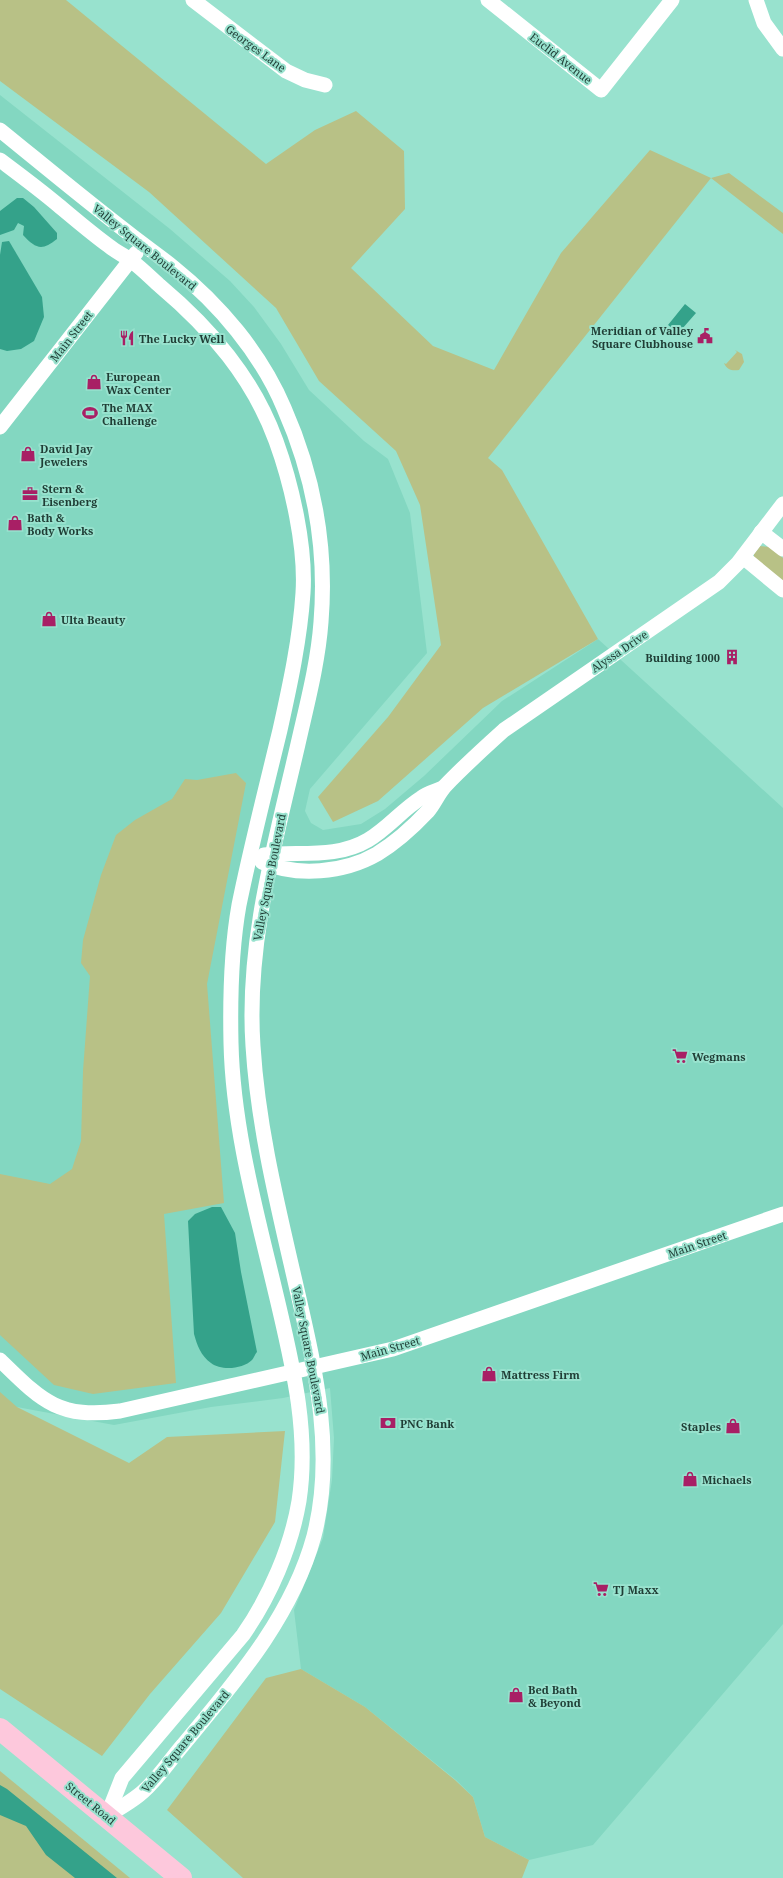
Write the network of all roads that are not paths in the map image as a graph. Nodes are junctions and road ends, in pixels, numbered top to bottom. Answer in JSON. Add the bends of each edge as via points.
{"nodes":[{"id":1,"x":193,"y":0,"type":"edge"},
{"id":2,"x":488,"y":0,"type":"edge"},
{"id":3,"x":672,"y":0,"type":"edge"},
{"id":4,"x":756,"y":0,"type":"edge"},
{"id":5,"x":783,"y":50,"type":"edge"},
{"id":6,"x":325,"y":85,"type":"dead end"},
{"id":7,"x":0,"y":130,"type":"edge"},
{"id":8,"x":0,"y":160,"type":"edge"},
{"id":9,"x":143,"y":244,"type":"junction"},
{"id":10,"x":130,"y":260,"type":"junction"},
{"id":11,"x":0,"y":427,"type":"edge"},
{"id":12,"x":783,"y":504,"type":"edge"},
{"id":13,"x":761,"y":532,"type":"junction"},
{"id":14,"x":783,"y":549,"type":"edge"},
{"id":15,"x":742,"y":557,"type":"junction"},
{"id":16,"x":783,"y":590,"type":"edge"},
{"id":17,"x":250,"y":856,"type":"junction"},
{"id":18,"x":271,"y":860,"type":"junction"},
{"id":19,"x":783,"y":1214,"type":"edge"},
{"id":20,"x":0,"y":1360,"type":"edge"},
{"id":21,"x":314,"y":1367,"type":"junction"},
{"id":22,"x":293,"y":1372,"type":"junction"},
{"id":23,"x":0,"y":1729,"type":"edge"},
{"id":24,"x":107,"y":1816,"type":"junction"},
{"id":25,"x":181,"y":1878,"type":"edge"}],
"edges":[{"from":1,"to":6,"type":"street","name":"Georges Lane","via":[[286,71],[305,80]]},
{"from":2,"to":3,"type":"street","name":"Euclid Avenue","via":[[601,90]]},
{"from":4,"to":5,"type":"street","via":[[764,23]]},
{"from":7,"to":9,"type":"street","name":"Valley Square Boulevard"},
{"from":8,"to":10,"type":"street","name":"Valley Square Boulevard","via":[[108,246]]},
{"from":9,"to":10,"type":"street","name":"Main Street"},
{"from":9,"to":18,"type":"street","name":"Valley Square Boulevard","via":[[193,285],[229,320],[245,342],[285,409],[313,497],[322,566],[318,645],[306,710]]},
{"from":10,"to":11,"type":"street","name":"Main Street"},
{"from":10,"to":17,"type":"street","name":"Valley Square Boulevard","via":[[196,318],[223,347],[261,407],[276,440],[288,478],[295,513],[303,594],[289,689]]},
{"from":12,"to":13,"type":"street","name":"Alyssa Drive"},
{"from":13,"to":14,"type":"street"},
{"from":13,"to":15,"type":"street","name":"Alyssa Drive"},
{"from":15,"to":16,"type":"street"},
{"from":15,"to":18,"type":"street","name":"Alyssa Drive","via":[[728,573],[706,591],[504,730],[443,788],[428,811],[399,838],[376,854],[348,866],[315,871],[284,870]]},
{"from":17,"to":18,"type":"street","name":"Alyssa Drive"},
{"from":17,"to":22,"type":"street","name":"Valley Square Boulevard","via":[[239,908],[230,978],[231,1049],[244,1151]]},
{"from":18,"to":21,"type":"street","name":"Valley Square Boulevard","via":[[259,916],[253,965],[252,1029],[257,1098],[266,1155]]},
{"from":19,"to":21,"type":"street","name":"Main Street","via":[[393,1349]]},
{"from":20,"to":22,"type":"street","name":"Main Street","via":[[31,1390],[49,1402],[80,1413],[98,1414]]},
{"from":21,"to":22,"type":"street","name":"Main Street"},
{"from":21,"to":24,"type":"street","name":"Valley Square Boulevard","via":[[322,1417],[322,1479],[313,1537],[294,1588],[271,1630],[238,1678],[142,1793]]},
{"from":22,"to":24,"type":"street","name":"Valley Square Boulevard","via":[[300,1413],[301,1468],[299,1501],[284,1557],[253,1621],[122,1778]]},
{"from":23,"to":24,"type":"main road","name":"Street Road"},
{"from":24,"to":25,"type":"main road","name":"Street Road"}]}
